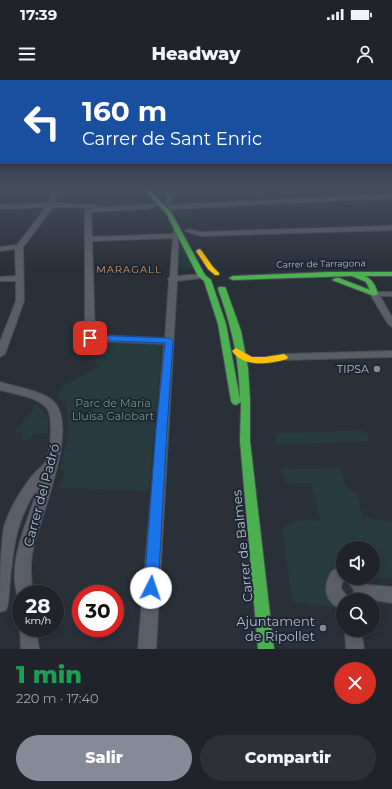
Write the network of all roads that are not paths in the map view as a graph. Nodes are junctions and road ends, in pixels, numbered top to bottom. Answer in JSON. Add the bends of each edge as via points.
{"nodes":[{"id":1,"x":43,"y":216,"type":"edge"},
{"id":2,"x":86,"y":216,"type":"edge"},
{"id":3,"x":169,"y":216,"type":"edge"},
{"id":4,"x":173,"y":216,"type":"edge"},
{"id":5,"x":392,"y":228,"type":"edge"},
{"id":6,"x":188,"y":231,"type":"junction"},
{"id":7,"x":176,"y":232,"type":"junction"},
{"id":8,"x":88,"y":239,"type":"junction"},
{"id":9,"x":19,"y":247,"type":"junction"},
{"id":10,"x":0,"y":249,"type":"edge"},
{"id":11,"x":217,"y":274,"type":"junction"},
{"id":12,"x":326,"y":276,"type":"junction"},
{"id":13,"x":390,"y":276,"type":"edge"},
{"id":14,"x":20,"y":278,"type":"junction"},
{"id":15,"x":233,"y":278,"type":"junction"},
{"id":16,"x":366,"y":278,"type":"junction"},
{"id":17,"x":0,"y":279,"type":"edge"},
{"id":18,"x":172,"y":279,"type":"junction"},
{"id":19,"x":206,"y":280,"type":"junction"},
{"id":20,"x":222,"y":289,"type":"junction"},
{"id":21,"x":374,"y":290,"type":"junction"},
{"id":22,"x":392,"y":294,"type":"edge"},
{"id":23,"x":222,"y":324,"type":"junction"},
{"id":24,"x":392,"y":324,"type":"edge"},
{"id":25,"x":169,"y":341,"type":"junction"},
{"id":26,"x":240,"y":343,"type":"junction"},
{"id":27,"x":0,"y":354,"type":"edge"},
{"id":28,"x":392,"y":354,"type":"edge"},
{"id":29,"x":284,"y":357,"type":"joint"},
{"id":30,"x":242,"y":358,"type":"junction"},
{"id":31,"x":258,"y":358,"type":"junction"},
{"id":32,"x":242,"y":372,"type":"junction"},
{"id":33,"x":0,"y":386,"type":"edge"},
{"id":34,"x":235,"y":391,"type":"junction"},
{"id":35,"x":245,"y":441,"type":"junction"},
{"id":36,"x":52,"y":464,"type":"junction"},
{"id":37,"x":336,"y":578,"type":"edge"},
{"id":38,"x":1,"y":581,"type":"edge"},
{"id":39,"x":25,"y":585,"type":"edge"},
{"id":40,"x":336,"y":595,"type":"edge"},
{"id":41,"x":380,"y":595,"type":"edge"},
{"id":42,"x":392,"y":595,"type":"edge"},
{"id":43,"x":0,"y":604,"type":"edge"},
{"id":44,"x":29,"y":637,"type":"edge"},
{"id":45,"x":353,"y":637,"type":"edge"},
{"id":46,"x":30,"y":649,"type":"edge"},
{"id":47,"x":147,"y":649,"type":"edge"},
{"id":48,"x":266,"y":649,"type":"edge"},
{"id":49,"x":355,"y":649,"type":"edge"}],
"edges":[{"from":1,"to":9,"type":"street"},
{"from":2,"to":8,"type":"street"},
{"from":3,"to":7,"type":"main road","name":"Carrer de Balmes"},
{"from":4,"to":6,"type":"main road","name":"Carrer de Balmes"},
{"from":5,"to":6,"type":"street","via":[[209,233]]},
{"from":6,"to":11,"type":"main road","name":"Carrer de Balmes","via":[[207,264]]},
{"from":7,"to":8,"type":"street"},
{"from":7,"to":18,"type":"street"},
{"from":7,"to":19,"type":"main road","name":"Carrer de Balmes"},
{"from":8,"to":25,"type":"street","via":[[90,338]]},
{"from":9,"to":10,"type":"street"},
{"from":9,"to":14,"type":"street"},
{"from":11,"to":15,"type":"main road","name":"Carrer de Tarragona","via":[[226,274]]},
{"from":11,"to":19,"type":"main road"},
{"from":12,"to":13,"type":"main road","name":"Carrer de Tarragona","via":[[351,273]]},
{"from":12,"to":15,"type":"main road","name":"Carrer de Tarragona"},
{"from":12,"to":16,"type":"main road","name":"Carrer de Tarragona"},
{"from":12,"to":21,"type":"main road"},
{"from":13,"to":16,"type":"main road","name":"Carrer de Tarragona"},
{"from":13,"to":21,"type":"main road","via":[[378,281]]},
{"from":14,"to":17,"type":"street"},
{"from":14,"to":27,"type":"street","via":[[20,301]]},
{"from":15,"to":20,"type":"main road","via":[[235,282],[232,286]]},
{"from":16,"to":21,"type":"main road","via":[[366,285]]},
{"from":18,"to":19,"type":"street"},
{"from":18,"to":25,"type":"street"},
{"from":19,"to":20,"type":"main road"},
{"from":19,"to":23,"type":"main road","name":"Carrer de Balmes"},
{"from":20,"to":26,"type":"main road","name":"Carrer de Balmes"},
{"from":21,"to":22,"type":"street"},
{"from":21,"to":24,"type":"street"},
{"from":23,"to":30,"type":"main road"},
{"from":23,"to":34,"type":"main road","name":"Carrer de Balmes"},
{"from":25,"to":47,"type":"street"},
{"from":26,"to":30,"type":"main road","name":"Carrer de Balmes"},
{"from":26,"to":31,"type":"main road"},
{"from":28,"to":29,"type":"street"},
{"from":29,"to":31,"type":"main road"},
{"from":30,"to":31,"type":"main road"},
{"from":30,"to":32,"type":"main road","name":"Carrer de Balmes"},
{"from":30,"to":34,"type":"main road","via":[[236,363]]},
{"from":31,"to":32,"type":"main road"},
{"from":32,"to":35,"type":"main road","name":"Carrer de Balmes","via":[[246,410]]},
{"from":33,"to":36,"type":"street","name":"Carrer del Padró","via":[[44,400],[52,406],[58,422]]},
{"from":34,"to":35,"type":"main road","name":"Carrer de Balmes"},
{"from":35,"to":48,"type":"main road","name":"Carrer de Balmes"},
{"from":36,"to":38,"type":"street","via":[[30,487],[17,514],[8,536]]},
{"from":36,"to":39,"type":"street","name":"Carrer del Padró","via":[[26,548]]},
{"from":37,"to":40,"type":"street","via":[[333,583]]},
{"from":38,"to":43,"type":"street"},
{"from":41,"to":42,"type":"street"},
{"from":44,"to":46,"type":"street"},
{"from":45,"to":49,"type":"street"}]}
